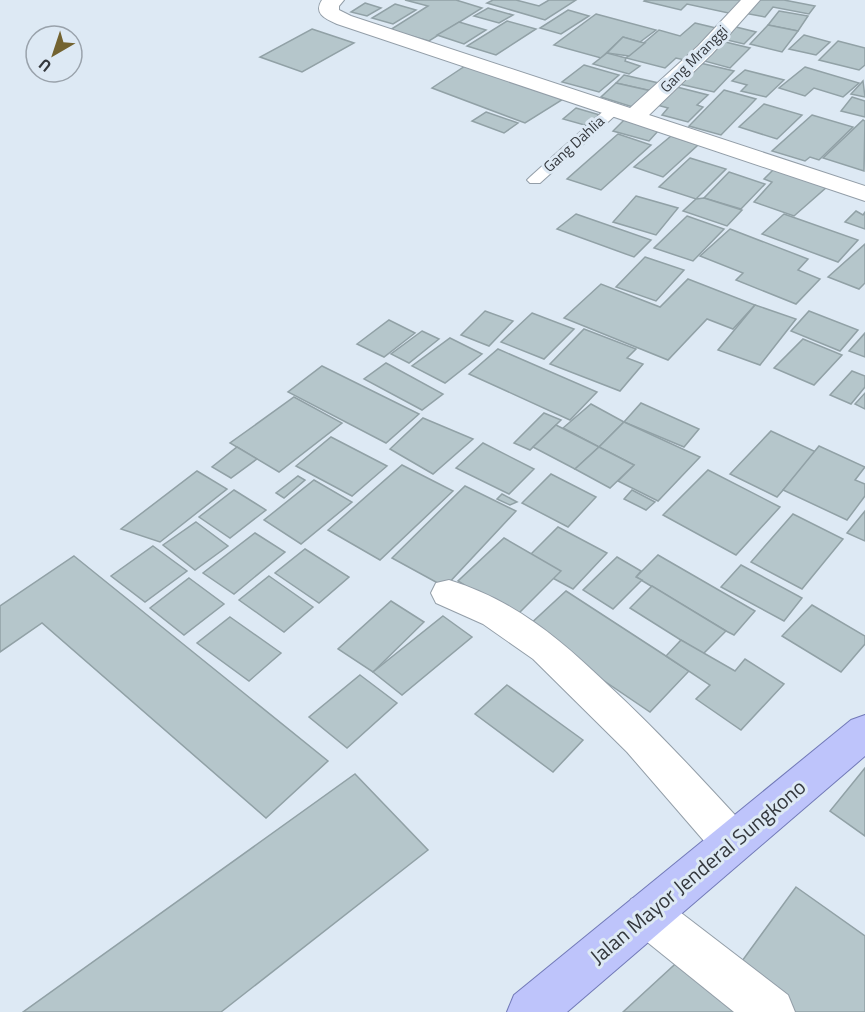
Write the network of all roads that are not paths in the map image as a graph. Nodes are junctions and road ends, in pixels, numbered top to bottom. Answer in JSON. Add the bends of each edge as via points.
{"nodes":[{"id":1,"x":334,"y":0,"type":"edge"},
{"id":2,"x":751,"y":0,"type":"edge"},
{"id":3,"x":614,"y":109,"type":"junction"},
{"id":4,"x":635,"y":117,"type":"junction"},
{"id":5,"x":535,"y":180,"type":"dead end"},
{"id":6,"x":865,"y":194,"type":"edge"},
{"id":7,"x":449,"y":594,"type":"dead end"},
{"id":8,"x":865,"y":732,"type":"edge"},
{"id":9,"x":732,"y":842,"type":"junction"},
{"id":10,"x":647,"y":914,"type":"junction"},
{"id":11,"x":531,"y":1012,"type":"edge"},
{"id":12,"x":771,"y":1012,"type":"edge"}],
"edges":[{"from":1,"to":3,"type":"street","via":[[329,4],[329,12],[344,20]]},
{"from":2,"to":4,"type":"street","name":"Gang Mranggi"},
{"from":3,"to":4,"type":"street"},
{"from":3,"to":5,"type":"lane","name":"Gang Dahlia"},
{"from":4,"to":6,"type":"street"},
{"from":7,"to":9,"type":"street","via":[[496,614],[546,648],[641,740]]},
{"from":8,"to":9,"type":"main road","name":"Jalan Mayor Jenderal Sungkono"},
{"from":9,"to":10,"type":"main road","name":"Jalan Mayor Jenderal Sungkono"},
{"from":10,"to":11,"type":"main road","name":"Jalan Mayor Jenderal Sungkono"},
{"from":10,"to":12,"type":"street"}]}
